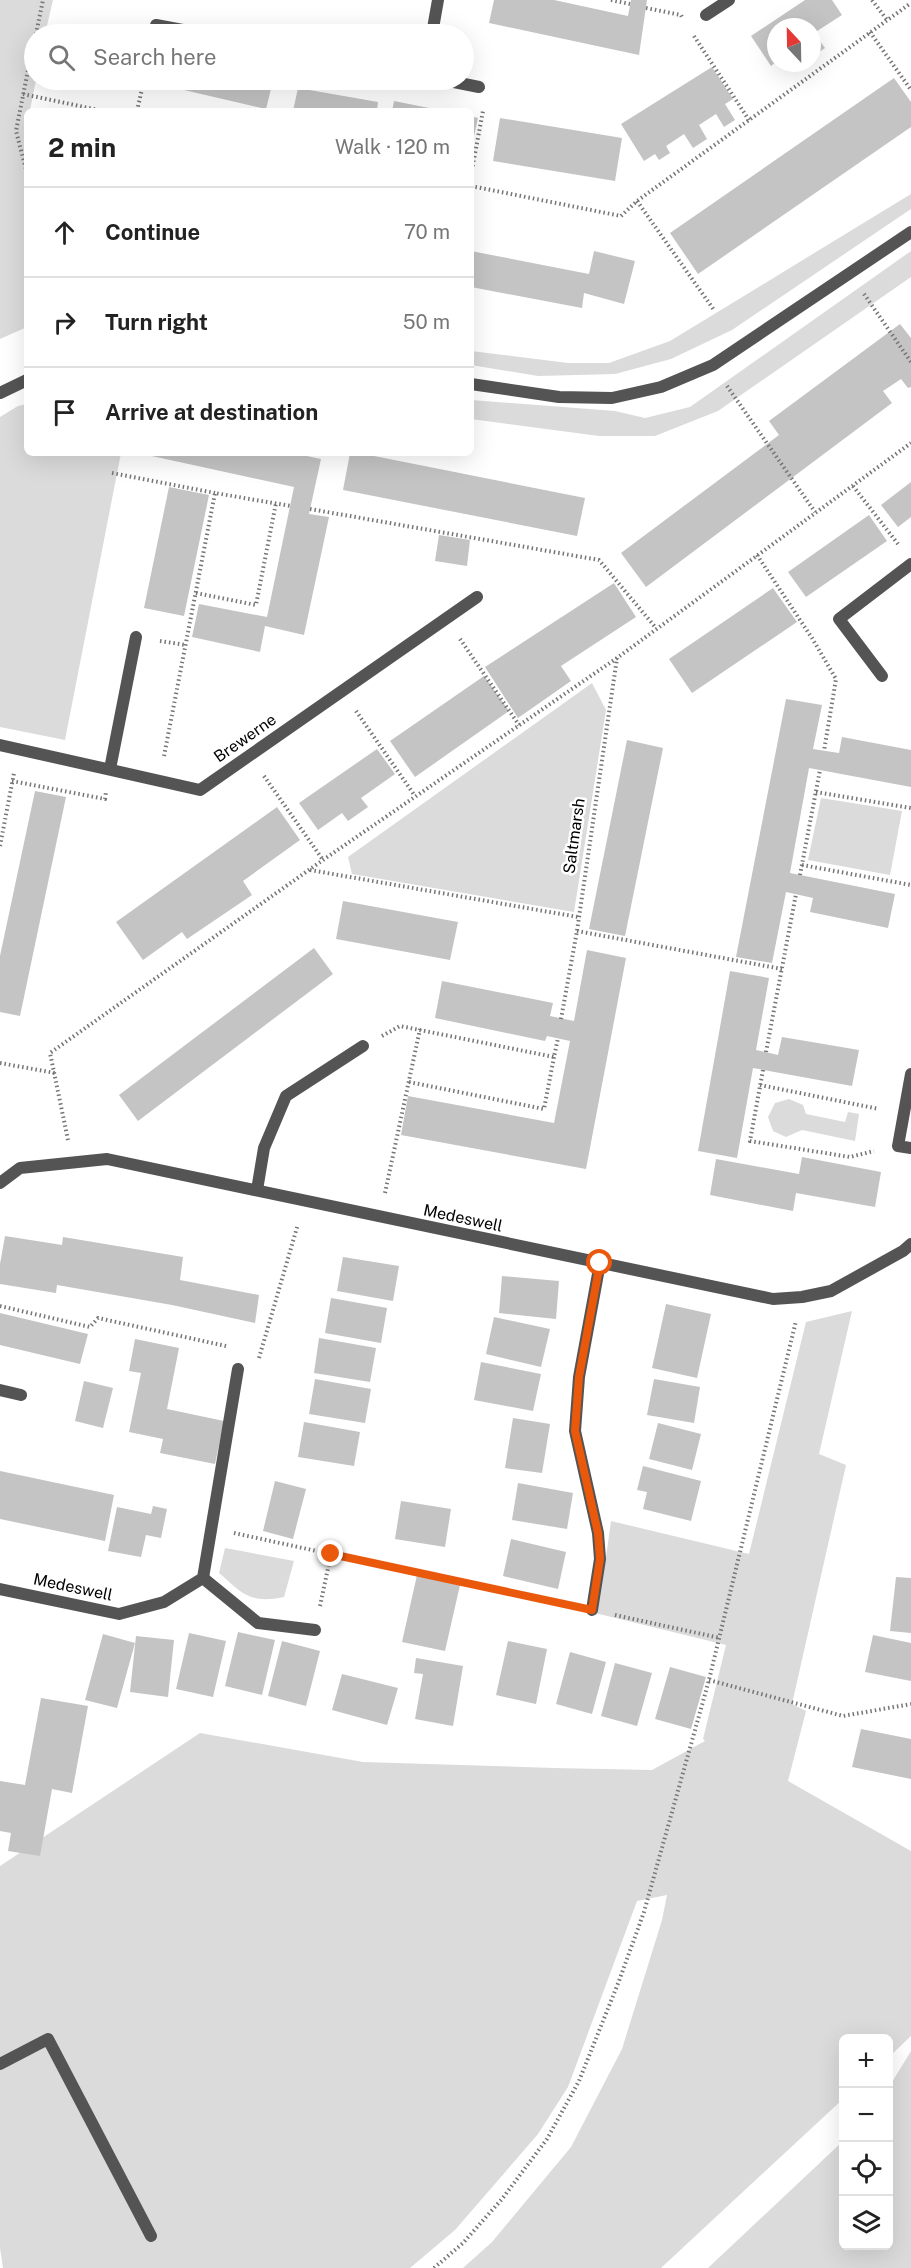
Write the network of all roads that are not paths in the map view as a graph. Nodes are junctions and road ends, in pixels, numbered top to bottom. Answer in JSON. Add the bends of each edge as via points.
{"nodes":[{"id":1,"x":438,"y":0,"type":"edge"},
{"id":2,"x":729,"y":0,"type":"edge"},
{"id":3,"x":706,"y":15,"type":"dead end"},
{"id":4,"x":434,"y":24,"type":"edge"},
{"id":5,"x":474,"y":86,"type":"edge"},
{"id":6,"x":479,"y":87,"type":"road end"},
{"id":7,"x":911,"y":232,"type":"edge"},
{"id":8,"x":24,"y":381,"type":"edge"},
{"id":9,"x":474,"y":384,"type":"edge"},
{"id":10,"x":0,"y":393,"type":"edge"},
{"id":11,"x":911,"y":564,"type":"edge"},
{"id":12,"x":477,"y":597,"type":"dead end"},
{"id":13,"x":136,"y":637,"type":"dead end"},
{"id":14,"x":882,"y":676,"type":"dead end"},
{"id":15,"x":0,"y":746,"type":"edge"},
{"id":16,"x":110,"y":770,"type":"junction"},
{"id":17,"x":363,"y":1046,"type":"road end"},
{"id":18,"x":911,"y":1074,"type":"edge"},
{"id":19,"x":905,"y":1147,"type":"edge"},
{"id":20,"x":0,"y":1183,"type":"edge"},
{"id":21,"x":257,"y":1190,"type":"junction"},
{"id":22,"x":911,"y":1244,"type":"edge"},
{"id":23,"x":600,"y":1263,"type":"junction"},
{"id":24,"x":238,"y":1369,"type":"road end"},
{"id":25,"x":0,"y":1390,"type":"edge"},
{"id":26,"x":21,"y":1395,"type":"dead end"},
{"id":27,"x":203,"y":1578,"type":"junction"},
{"id":28,"x":0,"y":1589,"type":"edge"},
{"id":29,"x":592,"y":1610,"type":"road end"},
{"id":30,"x":315,"y":1630,"type":"road end"},
{"id":31,"x":0,"y":2064,"type":"edge"},
{"id":32,"x":151,"y":2236,"type":"dead end"}],
"edges":[{"from":1,"to":4,"type":"street"},
{"from":2,"to":3,"type":"street"},
{"from":5,"to":6,"type":"street"},
{"from":7,"to":9,"type":"street","via":[[713,365],[662,387],[612,398],[559,397]]},
{"from":8,"to":10,"type":"street"},
{"from":11,"to":14,"type":"street","via":[[839,619]]},
{"from":12,"to":16,"type":"street","name":"Brewerne","via":[[200,789]]},
{"from":13,"to":16,"type":"street"},
{"from":15,"to":16,"type":"street","name":"Brewerne"},
{"from":17,"to":21,"type":"street","via":[[285,1096],[264,1148]]},
{"from":18,"to":19,"type":"street","via":[[904,1114]]},
{"from":20,"to":21,"type":"street","name":"Medeswell","via":[[20,1168],[107,1159]]},
{"from":21,"to":23,"type":"street","name":"Medeswell"},
{"from":22,"to":23,"type":"street","name":"Medeswell","via":[[831,1292],[773,1299]]},
{"from":23,"to":29,"type":"street","via":[[579,1377],[575,1431],[598,1533],[600,1559]]},
{"from":24,"to":27,"type":"street"},
{"from":25,"to":26,"type":"street"},
{"from":27,"to":28,"type":"street","name":"Medeswell","via":[[164,1602],[119,1614]]},
{"from":27,"to":30,"type":"street","via":[[258,1623]]},
{"from":31,"to":32,"type":"street","via":[[48,2039]]}]}
